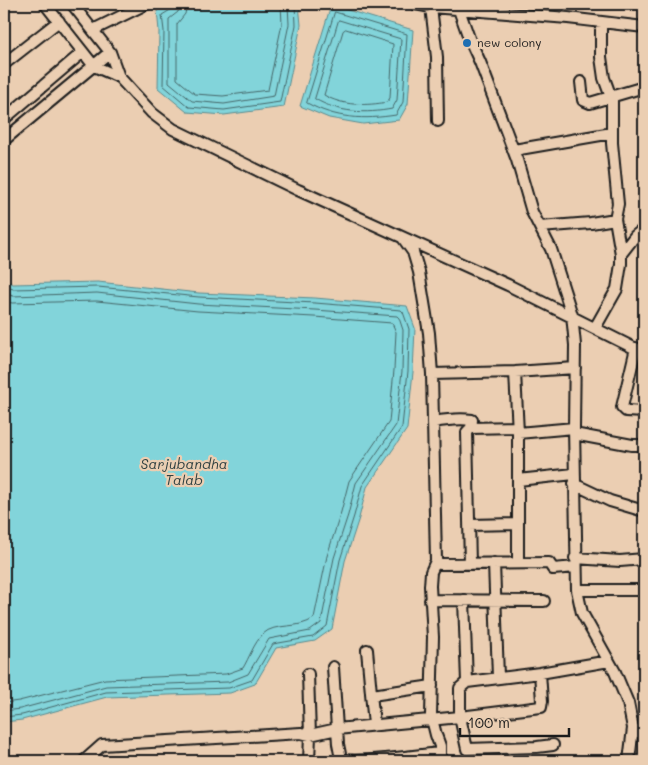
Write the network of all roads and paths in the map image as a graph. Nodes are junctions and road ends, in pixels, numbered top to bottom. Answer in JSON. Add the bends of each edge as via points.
{"nodes":[{"id":1,"x":45,"y":4,"type":"edge"},
{"id":2,"x":72,"y":4,"type":"edge"},
{"id":3,"x":146,"y":4,"type":"edge"},
{"id":4,"x":416,"y":4,"type":"edge"},
{"id":5,"x":458,"y":6,"type":"edge"},
{"id":6,"x":431,"y":7,"type":"junction"},
{"id":7,"x":58,"y":21,"type":"junction"},
{"id":8,"x":601,"y":22,"type":"junction"},
{"id":9,"x":644,"y":27,"type":"edge"},
{"id":10,"x":93,"y":30,"type":"junction"},
{"id":11,"x":83,"y":52,"type":"junction"},
{"id":12,"x":110,"y":52,"type":"junction"},
{"id":13,"x":4,"y":64,"type":"edge"},
{"id":14,"x":94,"y":66,"type":"junction"},
{"id":15,"x":119,"y":77,"type":"junction"},
{"id":16,"x":580,"y":82,"type":"dead end"},
{"id":17,"x":644,"y":87,"type":"edge"},
{"id":18,"x":610,"y":96,"type":"junction"},
{"id":19,"x":4,"y":119,"type":"edge"},
{"id":20,"x":438,"y":122,"type":"dead end"},
{"id":21,"x":612,"y":132,"type":"junction"},
{"id":22,"x":4,"y":140,"type":"edge"},
{"id":23,"x":514,"y":150,"type":"junction"},
{"id":24,"x":616,"y":219,"type":"junction"},
{"id":25,"x":540,"y":227,"type":"junction"},
{"id":26,"x":644,"y":229,"type":"edge"},
{"id":27,"x":402,"y":237,"type":"junction"},
{"id":28,"x":621,"y":254,"type":"junction"},
{"id":29,"x":572,"y":318,"type":"junction"},
{"id":30,"x":595,"y":328,"type":"junction"},
{"id":31,"x":640,"y":350,"type":"edge"},
{"id":32,"x":575,"y":368,"type":"junction"},
{"id":33,"x":515,"y":372,"type":"junction"},
{"id":34,"x":432,"y":374,"type":"junction"},
{"id":35,"x":644,"y":412,"type":"edge"},
{"id":36,"x":433,"y":422,"type":"junction"},
{"id":37,"x":471,"y":428,"type":"junction"},
{"id":38,"x":518,"y":430,"type":"junction"},
{"id":39,"x":574,"y":431,"type":"junction"},
{"id":40,"x":644,"y":445,"type":"edge"},
{"id":41,"x":574,"y":479,"type":"junction"},
{"id":42,"x":518,"y":480,"type":"junction"},
{"id":43,"x":644,"y":511,"type":"edge"},
{"id":44,"x":518,"y":524,"type":"junction"},
{"id":45,"x":469,"y":525,"type":"junction"},
{"id":46,"x":644,"y":558,"type":"edge"},
{"id":47,"x":436,"y":561,"type":"junction"},
{"id":48,"x":575,"y":562,"type":"junction"},
{"id":49,"x":494,"y":563,"type":"junction"},
{"id":50,"x":518,"y":563,"type":"junction"},
{"id":51,"x":470,"y":564,"type":"junction"},
{"id":52,"x":577,"y":590,"type":"junction"},
{"id":53,"x":644,"y":590,"type":"edge"},
{"id":54,"x":430,"y":600,"type":"junction"},
{"id":55,"x":464,"y":600,"type":"junction"},
{"id":56,"x":495,"y":600,"type":"junction"},
{"id":57,"x":544,"y":601,"type":"dead end"},
{"id":58,"x":367,"y":650,"type":"dead end"},
{"id":59,"x":609,"y":661,"type":"junction"},
{"id":60,"x":333,"y":667,"type":"dead end"},
{"id":61,"x":540,"y":672,"type":"junction"},
{"id":62,"x":308,"y":674,"type":"dead end"},
{"id":63,"x":498,"y":677,"type":"junction"},
{"id":64,"x":467,"y":682,"type":"junction"},
{"id":65,"x":432,"y":686,"type":"junction"},
{"id":66,"x":372,"y":695,"type":"junction"},
{"id":67,"x":460,"y":717,"type":"junction"},
{"id":68,"x":432,"y":721,"type":"junction"},
{"id":69,"x":374,"y":725,"type":"junction"},
{"id":70,"x":632,"y":728,"type":"junction"},
{"id":71,"x":337,"y":729,"type":"junction"},
{"id":72,"x":310,"y":735,"type":"junction"},
{"id":73,"x":644,"y":735,"type":"edge"},
{"id":74,"x":553,"y":745,"type":"dead end"},
{"id":75,"x":440,"y":757,"type":"edge"},
{"id":76,"x":84,"y":761,"type":"edge"},
{"id":77,"x":309,"y":761,"type":"edge"},
{"id":78,"x":629,"y":761,"type":"edge"}],
"edges":[{"from":1,"to":7,"type":"street"},
{"from":2,"to":10,"type":"street"},
{"from":3,"to":10,"type":"street"},
{"from":4,"to":6,"type":"street"},
{"from":5,"to":6,"type":"street"},
{"from":5,"to":8,"type":"street"},
{"from":5,"to":23,"type":"street"},
{"from":6,"to":20,"type":"street","via":[[437,56]]},
{"from":7,"to":11,"type":"street"},
{"from":7,"to":13,"type":"street"},
{"from":8,"to":9,"type":"street"},
{"from":8,"to":18,"type":"street","via":[[601,57]]},
{"from":10,"to":12,"type":"street"},
{"from":11,"to":14,"type":"street"},
{"from":11,"to":19,"type":"street"},
{"from":12,"to":14,"type":"street"},
{"from":12,"to":15,"type":"street"},
{"from":14,"to":15,"type":"street"},
{"from":14,"to":22,"type":"street"},
{"from":15,"to":27,"type":"street","via":[[152,113],[173,129]]},
{"from":16,"to":18,"type":"street","via":[[586,102]]},
{"from":17,"to":18,"type":"street"},
{"from":18,"to":21,"type":"street"},
{"from":21,"to":23,"type":"street"},
{"from":21,"to":24,"type":"street","via":[[618,204]]},
{"from":23,"to":25,"type":"street","via":[[532,212]]},
{"from":24,"to":25,"type":"street"},
{"from":24,"to":28,"type":"street"},
{"from":25,"to":29,"type":"street","via":[[557,263]]},
{"from":26,"to":28,"type":"street"},
{"from":27,"to":29,"type":"street"},
{"from":27,"to":34,"type":"street","via":[[413,252],[419,272]]},
{"from":28,"to":30,"type":"street","via":[[617,289]]},
{"from":29,"to":30,"type":"street"},
{"from":29,"to":32,"type":"street"},
{"from":30,"to":31,"type":"street"},
{"from":31,"to":35,"type":"street","via":[[622,407],[626,412]]},
{"from":32,"to":33,"type":"street"},
{"from":32,"to":39,"type":"street"},
{"from":33,"to":34,"type":"street"},
{"from":33,"to":38,"type":"street"},
{"from":34,"to":36,"type":"street"},
{"from":36,"to":37,"type":"street","via":[[472,420]]},
{"from":36,"to":47,"type":"street"},
{"from":37,"to":38,"type":"street"},
{"from":37,"to":45,"type":"street","via":[[467,432]]},
{"from":38,"to":39,"type":"street"},
{"from":38,"to":42,"type":"street"},
{"from":39,"to":40,"type":"street"},
{"from":39,"to":41,"type":"street"},
{"from":41,"to":42,"type":"street"},
{"from":41,"to":43,"type":"street","via":[[610,501]]},
{"from":41,"to":48,"type":"street"},
{"from":42,"to":44,"type":"street"},
{"from":44,"to":45,"type":"street"},
{"from":44,"to":50,"type":"street"},
{"from":45,"to":51,"type":"street"},
{"from":46,"to":48,"type":"street"},
{"from":47,"to":51,"type":"street","via":[[440,564]]},
{"from":47,"to":54,"type":"street","via":[[431,572]]},
{"from":48,"to":50,"type":"street","via":[[553,569],[549,563]]},
{"from":48,"to":52,"type":"street"},
{"from":49,"to":50,"type":"street"},
{"from":49,"to":51,"type":"street"},
{"from":49,"to":56,"type":"street"},
{"from":52,"to":53,"type":"street"},
{"from":52,"to":59,"type":"street","via":[[582,613]]},
{"from":54,"to":55,"type":"street"},
{"from":54,"to":65,"type":"street"},
{"from":55,"to":56,"type":"street"},
{"from":55,"to":64,"type":"street"},
{"from":56,"to":57,"type":"street"},
{"from":56,"to":63,"type":"street"},
{"from":58,"to":66,"type":"street"},
{"from":59,"to":61,"type":"street"},
{"from":59,"to":70,"type":"street","via":[[628,703]]},
{"from":60,"to":71,"type":"street"},
{"from":61,"to":63,"type":"street"},
{"from":61,"to":67,"type":"street","via":[[541,707]]},
{"from":62,"to":72,"type":"street"},
{"from":63,"to":64,"type":"street"},
{"from":64,"to":67,"type":"street","via":[[460,688]]},
{"from":65,"to":66,"type":"street"},
{"from":65,"to":68,"type":"street"},
{"from":66,"to":69,"type":"street"},
{"from":67,"to":68,"type":"street"},
{"from":67,"to":74,"type":"street","via":[[467,749]]},
{"from":68,"to":69,"type":"street"},
{"from":68,"to":75,"type":"street"},
{"from":69,"to":71,"type":"street"},
{"from":70,"to":73,"type":"street"},
{"from":70,"to":78,"type":"street"},
{"from":71,"to":72,"type":"street"},
{"from":71,"to":75,"type":"street","via":[[344,761]]},
{"from":72,"to":76,"type":"street","via":[[102,745]]},
{"from":72,"to":77,"type":"street"}]}
